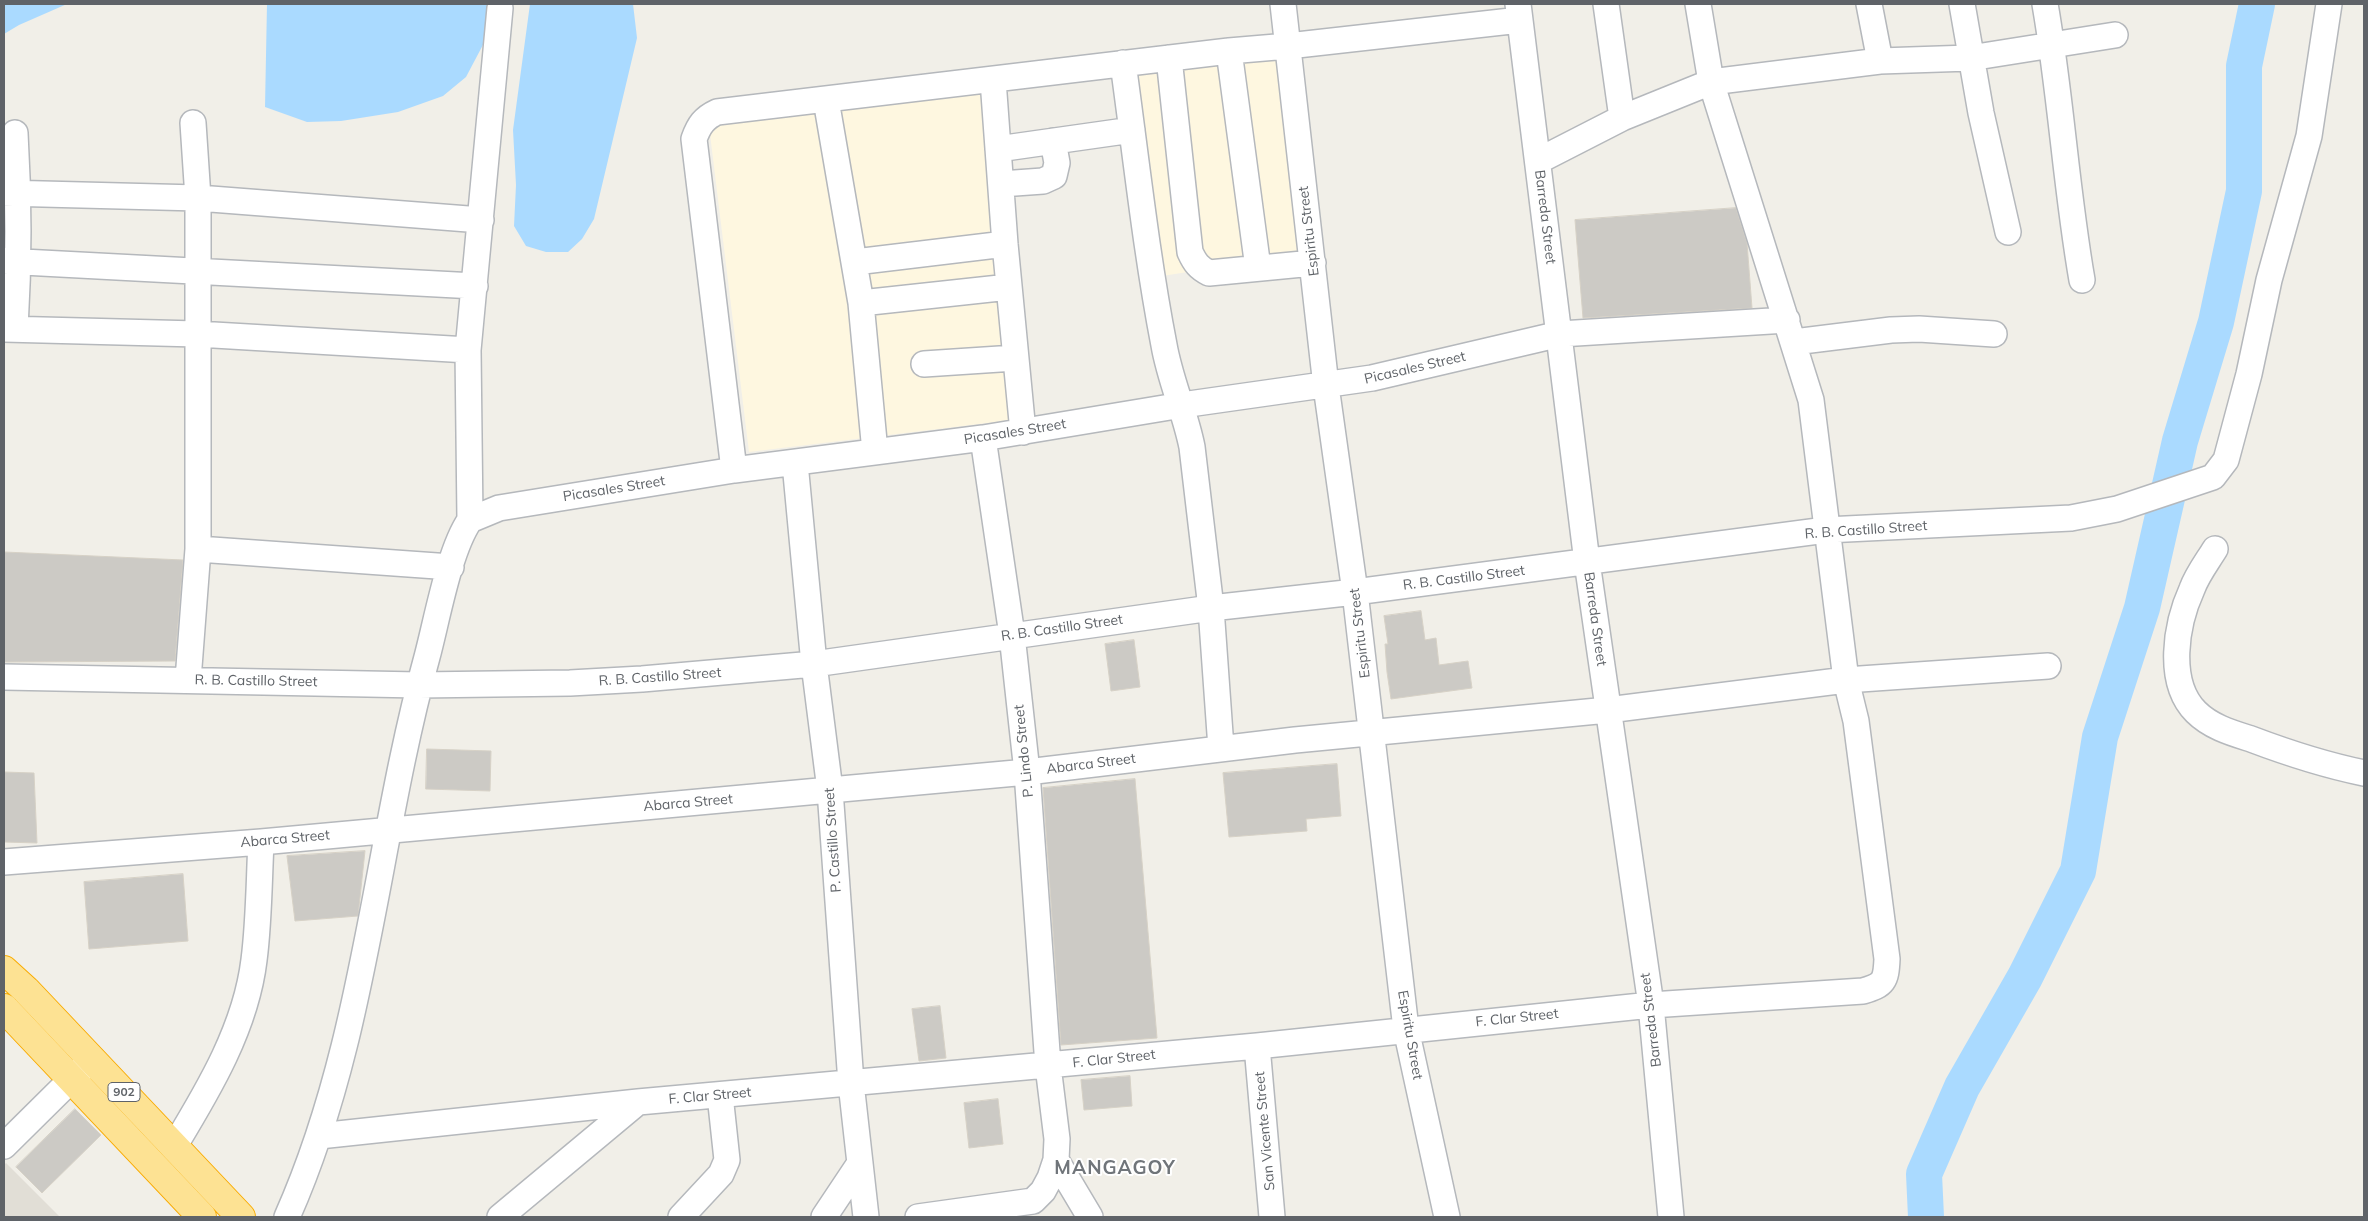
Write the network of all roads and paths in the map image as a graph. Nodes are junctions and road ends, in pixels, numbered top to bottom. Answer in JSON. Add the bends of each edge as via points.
{"nodes":[{"id":1,"x":1283,"y":4,"type":"edge"},
{"id":2,"x":1606,"y":4,"type":"edge"},
{"id":3,"x":1698,"y":4,"type":"edge"},
{"id":4,"x":1869,"y":4,"type":"edge"},
{"id":5,"x":1962,"y":4,"type":"edge"},
{"id":6,"x":2044,"y":4,"type":"edge"},
{"id":7,"x":2329,"y":4,"type":"edge"},
{"id":8,"x":500,"y":8,"type":"dead end"},
{"id":9,"x":1519,"y":12,"type":"edge"},
{"id":10,"x":2115,"y":35,"type":"dead end"},
{"id":11,"x":1288,"y":46,"type":"junction"},
{"id":12,"x":2052,"y":46,"type":"junction"},
{"id":13,"x":1229,"y":51,"type":"junction"},
{"id":14,"x":1169,"y":58,"type":"junction"},
{"id":15,"x":1970,"y":58,"type":"junction"},
{"id":16,"x":1880,"y":61,"type":"junction"},
{"id":17,"x":1123,"y":63,"type":"junction"},
{"id":18,"x":993,"y":80,"type":"junction"},
{"id":19,"x":1712,"y":82,"type":"junction"},
{"id":20,"x":826,"y":100,"type":"junction"},
{"id":21,"x":1622,"y":118,"type":"junction"},
{"id":22,"x":193,"y":123,"type":"dead end"},
{"id":23,"x":1132,"y":130,"type":"junction"},
{"id":24,"x":14,"y":133,"type":"dead end"},
{"id":25,"x":1053,"y":141,"type":"junction"},
{"id":26,"x":998,"y":149,"type":"junction"},
{"id":27,"x":1538,"y":161,"type":"junction"},
{"id":28,"x":1001,"y":184,"type":"junction"},
{"id":29,"x":11,"y":193,"type":"edge"},
{"id":30,"x":198,"y":198,"type":"junction"},
{"id":31,"x":480,"y":220,"type":"junction"},
{"id":32,"x":2008,"y":232,"type":"dead end"},
{"id":33,"x":1005,"y":244,"type":"junction"},
{"id":34,"x":12,"y":262,"type":"edge"},
{"id":35,"x":855,"y":262,"type":"junction"},
{"id":36,"x":1313,"y":263,"type":"junction"},
{"id":37,"x":1258,"y":268,"type":"junction"},
{"id":38,"x":199,"y":273,"type":"junction"},
{"id":39,"x":2082,"y":280,"type":"dead end"},
{"id":40,"x":475,"y":286,"type":"junction"},
{"id":41,"x":1009,"y":287,"type":"junction"},
{"id":42,"x":861,"y":302,"type":"junction"},
{"id":43,"x":9,"y":329,"type":"edge"},
{"id":44,"x":1790,"y":331,"type":"junction"},
{"id":45,"x":197,"y":334,"type":"junction"},
{"id":46,"x":1560,"y":334,"type":"junction"},
{"id":47,"x":1994,"y":334,"type":"dead end"},
{"id":48,"x":468,"y":350,"type":"junction"},
{"id":49,"x":1016,"y":358,"type":"junction"},
{"id":50,"x":924,"y":364,"type":"dead end"},
{"id":51,"x":1326,"y":386,"type":"junction"},
{"id":52,"x":1182,"y":405,"type":"junction"},
{"id":53,"x":1023,"y":432,"type":"junction"},
{"id":54,"x":983,"y":438,"type":"junction"},
{"id":55,"x":875,"y":452,"type":"junction"},
{"id":56,"x":795,"y":463,"type":"junction"},
{"id":57,"x":734,"y":470,"type":"junction"},
{"id":58,"x":470,"y":520,"type":"junction"},
{"id":59,"x":1826,"y":530,"type":"junction"},
{"id":60,"x":198,"y":549,"type":"junction"},
{"id":61,"x":2215,"y":549,"type":"dead end"},
{"id":62,"x":1587,"y":562,"type":"junction"},
{"id":63,"x":451,"y":567,"type":"junction"},
{"id":64,"x":1355,"y":592,"type":"junction"},
{"id":65,"x":1211,"y":608,"type":"junction"},
{"id":66,"x":1012,"y":635,"type":"junction"},
{"id":67,"x":814,"y":664,"type":"junction"},
{"id":68,"x":2048,"y":666,"type":"dead end"},
{"id":69,"x":4,"y":677,"type":"edge"},
{"id":70,"x":188,"y":680,"type":"junction"},
{"id":71,"x":1846,"y":680,"type":"junction"},
{"id":72,"x":419,"y":685,"type":"junction"},
{"id":73,"x":1608,"y":710,"type":"junction"},
{"id":74,"x":1371,"y":732,"type":"junction"},
{"id":75,"x":1221,"y":748,"type":"junction"},
{"id":76,"x":1027,"y":772,"type":"junction"},
{"id":77,"x":2364,"y":773,"type":"edge"},
{"id":78,"x":830,"y":790,"type":"junction"},
{"id":79,"x":388,"y":829,"type":"junction"},
{"id":80,"x":261,"y":842,"type":"junction"},
{"id":81,"x":4,"y":862,"type":"edge"},
{"id":82,"x":4,"y":970,"type":"edge"},
{"id":83,"x":1651,"y":1005,"type":"junction"},
{"id":84,"x":4,"y":1008,"type":"edge"},
{"id":85,"x":1406,"y":1029,"type":"junction"},
{"id":86,"x":1257,"y":1046,"type":"junction"},
{"id":87,"x":92,"y":1059,"type":"junction"},
{"id":88,"x":1048,"y":1066,"type":"junction"},
{"id":89,"x":72,"y":1078,"type":"junction"},
{"id":90,"x":851,"y":1083,"type":"junction"},
{"id":91,"x":720,"y":1095,"type":"junction"},
{"id":92,"x":638,"y":1102,"type":"junction"},
{"id":93,"x":319,"y":1136,"type":"junction"},
{"id":94,"x":175,"y":1145,"type":"junction"},
{"id":95,"x":4,"y":1146,"type":"edge"},
{"id":96,"x":1056,"y":1160,"type":"junction"},
{"id":97,"x":860,"y":1163,"type":"junction"},
{"id":98,"x":237,"y":1216,"type":"edge"},
{"id":99,"x":202,"y":1217,"type":"edge"},
{"id":100,"x":287,"y":1217,"type":"edge"},
{"id":101,"x":500,"y":1217,"type":"edge"},
{"id":102,"x":681,"y":1217,"type":"edge"},
{"id":103,"x":824,"y":1217,"type":"edge"},
{"id":104,"x":866,"y":1217,"type":"edge"},
{"id":105,"x":918,"y":1217,"type":"edge"},
{"id":106,"x":1090,"y":1217,"type":"edge"},
{"id":107,"x":1272,"y":1217,"type":"edge"},
{"id":108,"x":1447,"y":1217,"type":"edge"},
{"id":109,"x":1671,"y":1217,"type":"edge"}],
"edges":[{"from":1,"to":11,"type":"street","name":"Espiritu Street"},
{"from":2,"to":21,"type":"street"},
{"from":3,"to":19,"type":"street"},
{"from":4,"to":16,"type":"street"},
{"from":5,"to":15,"type":"street"},
{"from":6,"to":12,"type":"street"},
{"from":7,"to":59,"type":"street","name":"R. B. Castillo Street","via":[[2309,136],[2269,280],[2231,447],[2213,477],[2117,509],[2071,518]]},
{"from":8,"to":31,"type":"street"},
{"from":9,"to":11,"type":"street"},
{"from":9,"to":27,"type":"street","name":"Barreda Street"},
{"from":10,"to":12,"type":"street"},
{"from":11,"to":13,"type":"street"},
{"from":11,"to":36,"type":"street","name":"Espiritu Street"},
{"from":12,"to":15,"type":"street"},
{"from":12,"to":39,"type":"street"},
{"from":13,"to":14,"type":"street"},
{"from":13,"to":37,"type":"street"},
{"from":14,"to":17,"type":"street"},
{"from":14,"to":37,"type":"street","via":[[1190,252],[1194,262],[1209,273]]},
{"from":15,"to":16,"type":"street"},
{"from":15,"to":32,"type":"street"},
{"from":16,"to":19,"type":"street"},
{"from":17,"to":18,"type":"street"},
{"from":17,"to":23,"type":"street"},
{"from":18,"to":20,"type":"street"},
{"from":18,"to":26,"type":"street"},
{"from":19,"to":21,"type":"street"},
{"from":19,"to":44,"type":"street"},
{"from":20,"to":35,"type":"street"},
{"from":20,"to":57,"type":"street","via":[[717,112],[707,116],[694,139]]},
{"from":21,"to":27,"type":"street"},
{"from":22,"to":30,"type":"street"},
{"from":23,"to":25,"type":"street"},
{"from":23,"to":52,"type":"street","via":[[1159,320],[1171,377]]},
{"from":24,"to":29,"type":"street"},
{"from":25,"to":26,"type":"street"},
{"from":25,"to":28,"type":"street","via":[[1057,163],[1054,176],[1043,181]]},
{"from":26,"to":28,"type":"street"},
{"from":27,"to":46,"type":"street","name":"Barreda Street"},
{"from":28,"to":33,"type":"street"},
{"from":29,"to":30,"type":"street"},
{"from":29,"to":34,"type":"street"},
{"from":30,"to":31,"type":"street"},
{"from":30,"to":38,"type":"street"},
{"from":31,"to":40,"type":"street"},
{"from":33,"to":35,"type":"street"},
{"from":33,"to":41,"type":"street"},
{"from":34,"to":38,"type":"street"},
{"from":34,"to":43,"type":"street"},
{"from":35,"to":42,"type":"street"},
{"from":36,"to":37,"type":"street"},
{"from":36,"to":51,"type":"street","name":"Espiritu Street"},
{"from":38,"to":40,"type":"street"},
{"from":38,"to":45,"type":"street"},
{"from":40,"to":48,"type":"street"},
{"from":41,"to":42,"type":"street"},
{"from":41,"to":49,"type":"street"},
{"from":42,"to":55,"type":"street"},
{"from":43,"to":45,"type":"street"},
{"from":44,"to":46,"type":"street","name":"Picasales Street"},
{"from":44,"to":47,"type":"street","name":"Picasales Street","via":[[1918,329]]},
{"from":44,"to":59,"type":"street","via":[[1811,400]]},
{"from":45,"to":48,"type":"street"},
{"from":45,"to":60,"type":"street"},
{"from":46,"to":51,"type":"street","name":"Picasales Street"},
{"from":46,"to":62,"type":"street","name":"Barreda Street"},
{"from":48,"to":58,"type":"street"},
{"from":49,"to":50,"type":"street"},
{"from":49,"to":53,"type":"street"},
{"from":51,"to":52,"type":"street","name":"Picasales Street"},
{"from":51,"to":64,"type":"street","name":"Espiritu Street"},
{"from":52,"to":53,"type":"street","name":"Picasales Street"},
{"from":52,"to":65,"type":"street","via":[[1192,447]]},
{"from":53,"to":54,"type":"street","name":"Picasales Street"},
{"from":54,"to":55,"type":"street","name":"Picasales Street"},
{"from":54,"to":66,"type":"street","name":"P. Lindo Street"},
{"from":55,"to":56,"type":"street","name":"Picasales Street"},
{"from":56,"to":57,"type":"street","name":"Picasales Street"},
{"from":56,"to":67,"type":"street","name":"P. Castillo Street"},
{"from":57,"to":58,"type":"street","name":"Picasales Street","via":[[499,508]]},
{"from":58,"to":63,"type":"street","via":[[462,530]]},
{"from":59,"to":62,"type":"street","name":"R. B. Castillo Street"},
{"from":59,"to":71,"type":"street"},
{"from":60,"to":63,"type":"street"},
{"from":60,"to":70,"type":"street"},
{"from":61,"to":77,"type":"street","via":[[2192,589],[2177,640],[2181,689],[2196,712],[2216,727],[2291,754]]},
{"from":62,"to":64,"type":"street","name":"R. B. Castillo Street"},
{"from":62,"to":73,"type":"street","name":"Barreda Street"},
{"from":63,"to":72,"type":"street"},
{"from":64,"to":65,"type":"street","name":"R. B. Castillo Street"},
{"from":64,"to":74,"type":"street","name":"Espiritu Street"},
{"from":65,"to":66,"type":"street","name":"R. B. Castillo Street"},
{"from":65,"to":75,"type":"street"},
{"from":66,"to":67,"type":"street","name":"R. B. Castillo Street"},
{"from":66,"to":76,"type":"street","name":"P. Lindo Street"},
{"from":67,"to":72,"type":"street","name":"R. B. Castillo Street","via":[[642,680]]},
{"from":67,"to":78,"type":"street","name":"P. Castillo Street"},
{"from":68,"to":71,"type":"street","name":"Abarca Street"},
{"from":69,"to":70,"type":"street","name":"R. B. Castillo Street"},
{"from":70,"to":72,"type":"street","name":"R. B. Castillo Street"},
{"from":71,"to":73,"type":"street","name":"Abarca Street"},
{"from":71,"to":83,"type":"street","name":"F. Clar Street","via":[[1856,721],[1887,959],[1883,982],[1862,991]]},
{"from":72,"to":79,"type":"street"},
{"from":73,"to":74,"type":"street","name":"Abarca Street"},
{"from":73,"to":83,"type":"street","name":"Barreda Street"},
{"from":74,"to":75,"type":"street","name":"Abarca Street"},
{"from":74,"to":85,"type":"street","name":"Espiritu Street"},
{"from":75,"to":76,"type":"street","name":"Abarca Street"},
{"from":76,"to":78,"type":"street","name":"Abarca Street"},
{"from":76,"to":88,"type":"street","name":"P. Lindo Street"},
{"from":78,"to":79,"type":"street","name":"Abarca Street"},
{"from":78,"to":90,"type":"street","name":"P. Castillo Street"},
{"from":79,"to":80,"type":"street","name":"Abarca Street"},
{"from":79,"to":93,"type":"street","via":[[350,1023]]},
{"from":80,"to":81,"type":"street","name":"Abarca Street"},
{"from":80,"to":94,"type":"street","via":[[254,961],[245,1000],[219,1068]]},
{"from":82,"to":87,"type":"highway","number":"902"},
{"from":83,"to":85,"type":"street","name":"F. Clar Street"},
{"from":83,"to":109,"type":"street","name":"Barreda Street"},
{"from":84,"to":89,"type":"highway","number":"902"},
{"from":85,"to":86,"type":"street","name":"F. Clar Street"},
{"from":85,"to":108,"type":"street","name":"Espiritu Street"},
{"from":86,"to":88,"type":"street","name":"F. Clar Street"},
{"from":86,"to":107,"type":"street","name":"San Vicente Street"},
{"from":87,"to":89,"type":"street"},
{"from":87,"to":94,"type":"highway","number":"902"},
{"from":88,"to":90,"type":"street","name":"F. Clar Street"},
{"from":88,"to":96,"type":"street","name":"P. Lindo Street","via":[[1057,1139]]},
{"from":89,"to":95,"type":"street"},
{"from":89,"to":99,"type":"highway","number":"902"},
{"from":90,"to":91,"type":"street","name":"F. Clar Street"},
{"from":90,"to":97,"type":"street","name":"P. Castillo Street"},
{"from":91,"to":92,"type":"street","name":"F. Clar Street"},
{"from":91,"to":102,"type":"street","via":[[727,1160],[721,1174]]},
{"from":92,"to":93,"type":"street","name":"F. Clar Street"},
{"from":92,"to":101,"type":"street"},
{"from":93,"to":100,"type":"street"},
{"from":94,"to":98,"type":"highway","number":"902"},
{"from":96,"to":105,"type":"street","via":[[1043,1191],[1034,1201]]},
{"from":96,"to":106,"type":"street"},
{"from":97,"to":103,"type":"street"},
{"from":97,"to":104,"type":"street","name":"P. Castillo Street"}]}
